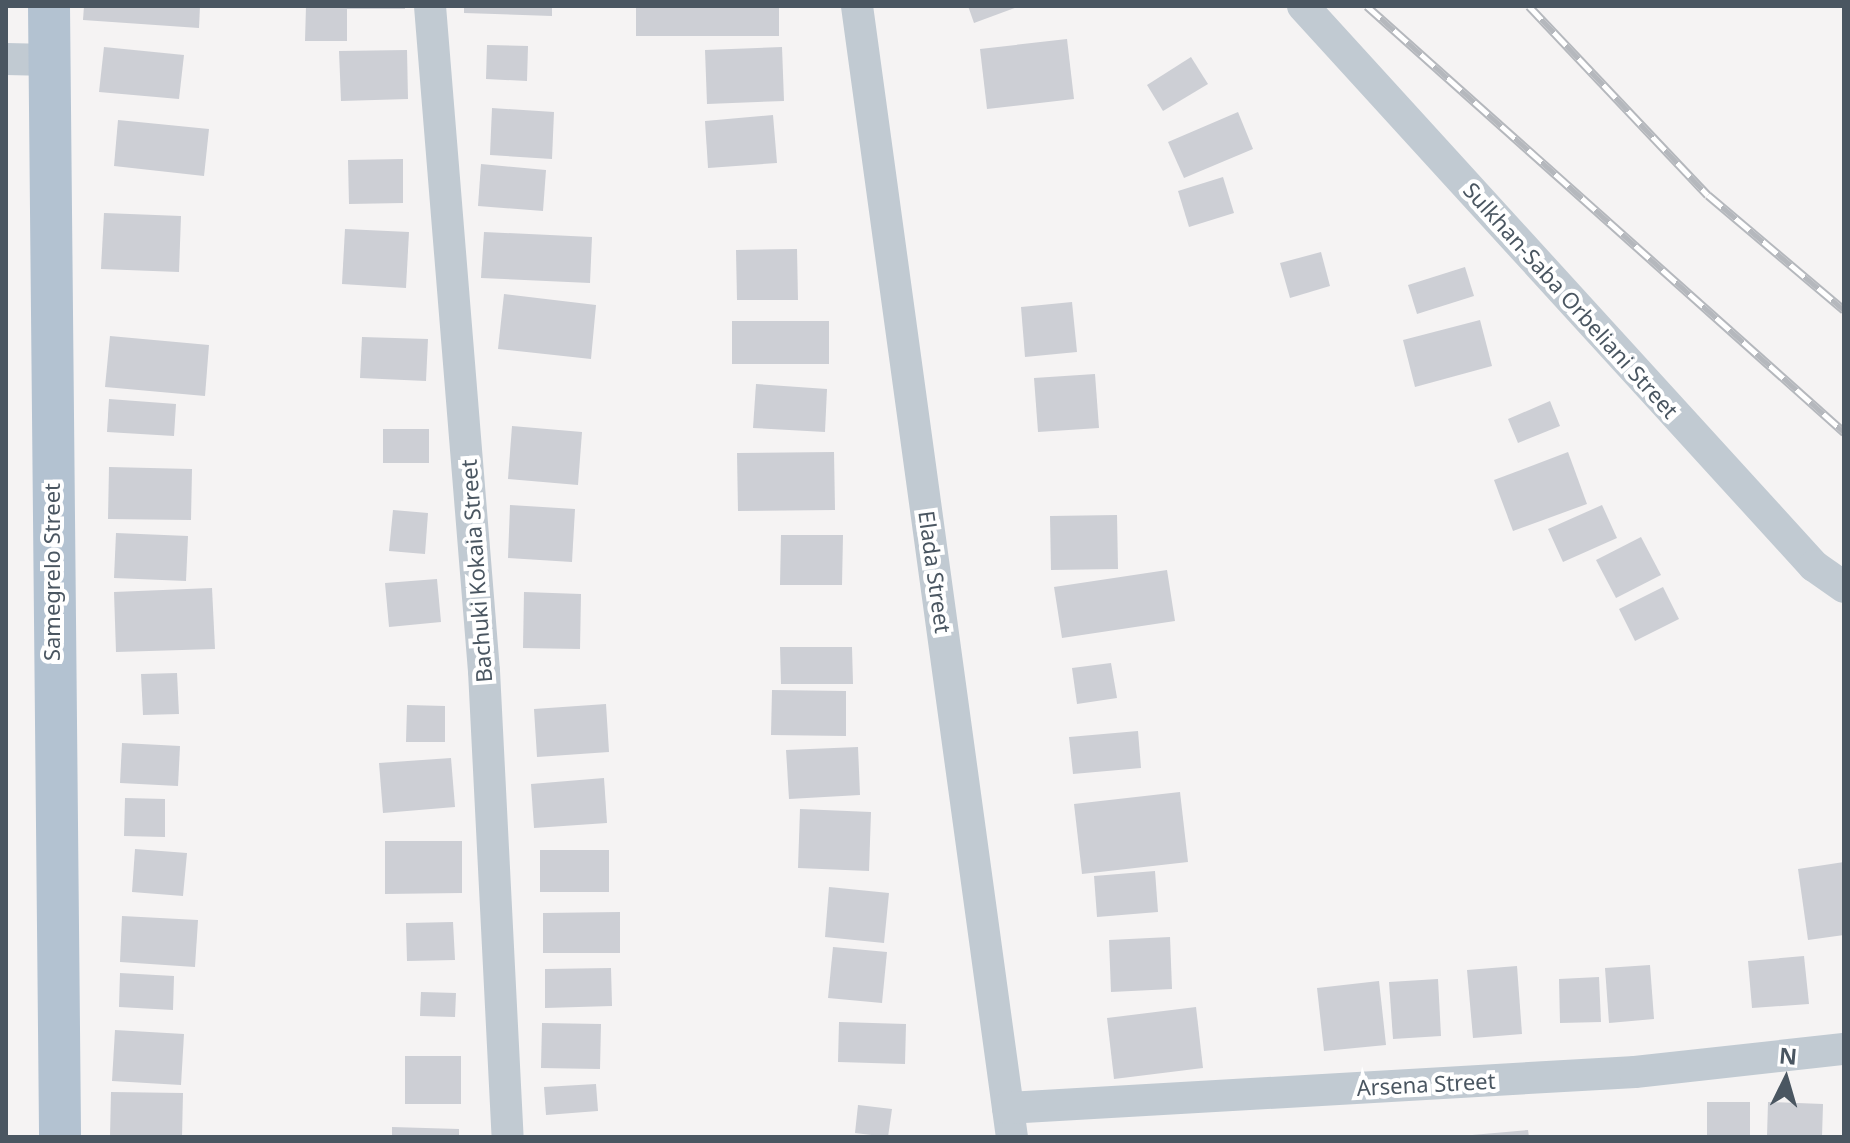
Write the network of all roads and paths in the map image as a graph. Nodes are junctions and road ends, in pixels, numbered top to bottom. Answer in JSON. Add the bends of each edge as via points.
{"nodes":[{"id":1,"x":49,"y":6,"type":"edge"},
{"id":2,"x":430,"y":6,"type":"edge"},
{"id":3,"x":857,"y":6,"type":"edge"},
{"id":4,"x":1303,"y":6,"type":"edge"},
{"id":5,"x":6,"y":59,"type":"edge"},
{"id":6,"x":50,"y":60,"type":"junction"},
{"id":7,"x":1844,"y":587,"type":"edge"},
{"id":8,"x":1844,"y":1049,"type":"edge"},
{"id":9,"x":1010,"y":1122,"type":"edge"},
{"id":10,"x":60,"y":1137,"type":"edge"},
{"id":11,"x":508,"y":1137,"type":"edge"}],
"edges":[{"from":1,"to":6,"type":"main road","name":"Samegrelo Street"},
{"from":2,"to":11,"type":"street","name":"Bachuki Kokaia Street","via":[[483,656]]},
{"from":3,"to":9,"type":"street","name":"Elada Street"},
{"from":4,"to":7,"type":"street","name":"Sulkhan-Saba Orbeliani Street","via":[[1814,566]]},
{"from":5,"to":6,"type":"street"},
{"from":6,"to":10,"type":"main road","name":"Samegrelo Street"},
{"from":8,"to":9,"type":"street","name":"Arsena Street","via":[[1635,1072]]}]}
